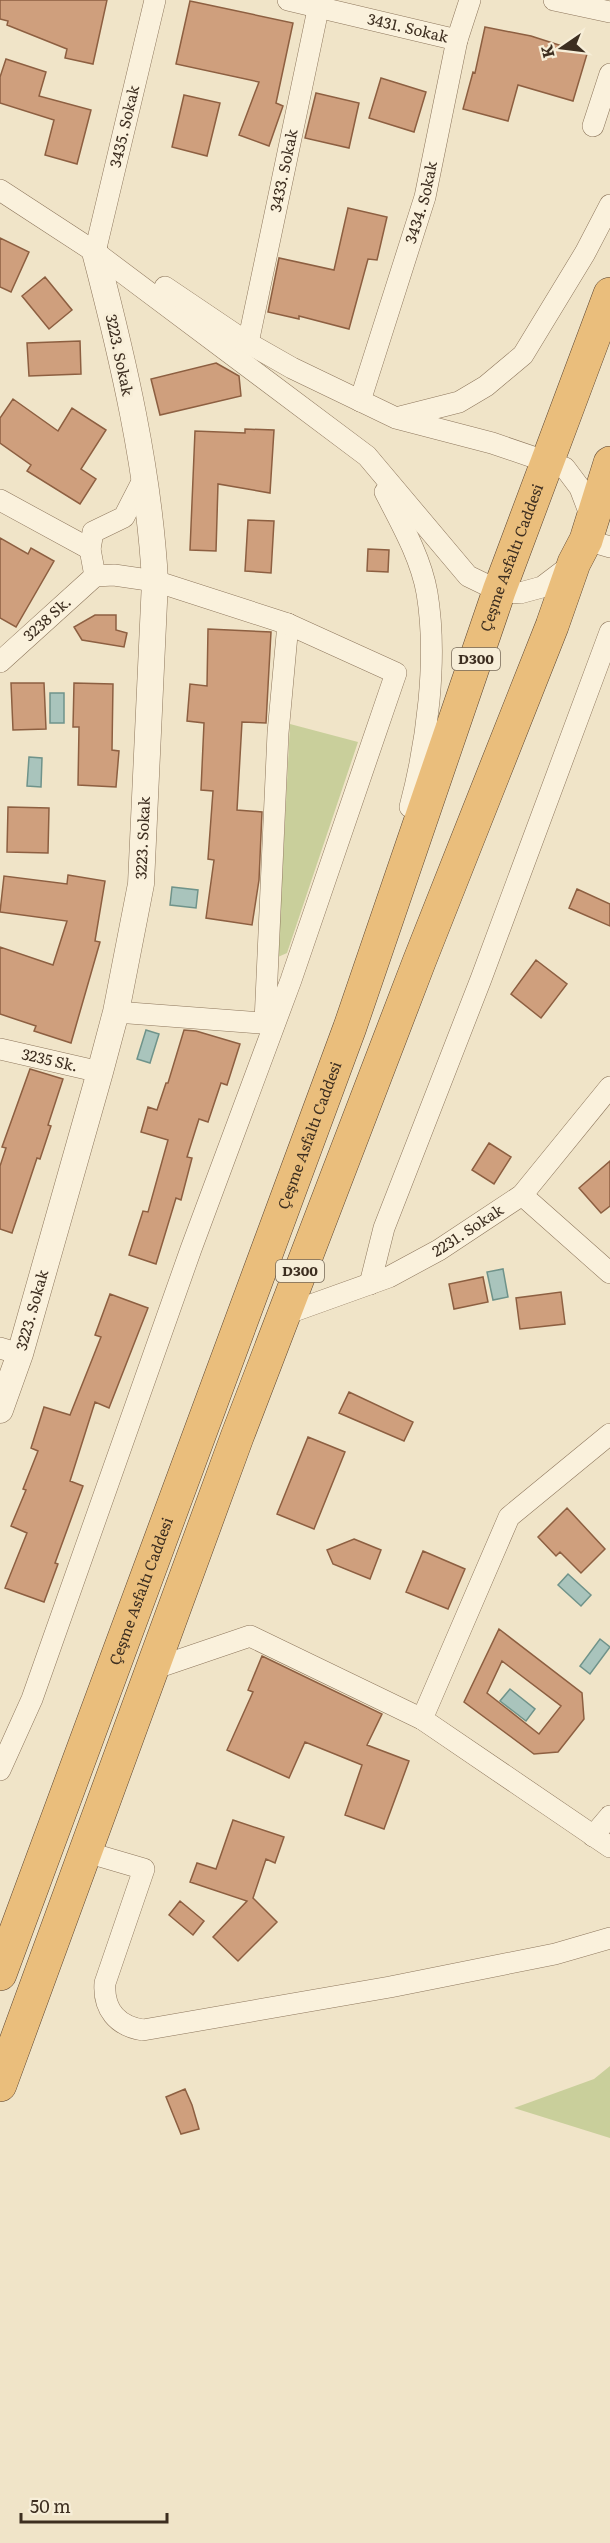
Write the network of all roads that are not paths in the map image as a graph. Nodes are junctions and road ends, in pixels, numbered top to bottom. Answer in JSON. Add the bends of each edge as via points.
{"nodes":[{"id":1,"x":155,"y":0,"type":"edge"},
{"id":2,"x":288,"y":0,"type":"edge"},
{"id":3,"x":470,"y":0,"type":"edge"},
{"id":4,"x":554,"y":0,"type":"edge"},
{"id":5,"x":319,"y":3,"type":"edge"},
{"id":6,"x":610,"y":12,"type":"edge"},
{"id":7,"x":457,"y":40,"type":"junction"},
{"id":8,"x":610,"y":74,"type":"edge"},
{"id":9,"x":593,"y":126,"type":"dead end"},
{"id":10,"x":0,"y":190,"type":"edge"},
{"id":11,"x":610,"y":205,"type":"edge"},
{"id":12,"x":95,"y":252,"type":"junction"},
{"id":13,"x":610,"y":294,"type":"edge"},
{"id":14,"x":248,"y":343,"type":"junction"},
{"id":15,"x":360,"y":401,"type":"junction"},
{"id":16,"x":396,"y":418,"type":"junction"},
{"id":17,"x":367,"y":456,"type":"junction"},
{"id":18,"x":547,"y":460,"type":"junction"},
{"id":19,"x":610,"y":463,"type":"edge"},
{"id":20,"x":144,"y":478,"type":"junction"},
{"id":21,"x":0,"y":500,"type":"edge"},
{"id":22,"x":590,"y":542,"type":"edge"},
{"id":23,"x":90,"y":549,"type":"junction"},
{"id":24,"x":95,"y":576,"type":"junction"},
{"id":25,"x":155,"y":581,"type":"junction"},
{"id":26,"x":500,"y":591,"type":"junction"},
{"id":27,"x":288,"y":624,"type":"junction"},
{"id":28,"x":610,"y":632,"type":"edge"},
{"id":29,"x":606,"y":657,"type":"edge"},
{"id":30,"x":0,"y":662,"type":"edge"},
{"id":31,"x":116,"y":1012,"type":"junction"},
{"id":32,"x":270,"y":1023,"type":"junction"},
{"id":33,"x":350,"y":1027,"type":"junction"},
{"id":34,"x":0,"y":1049,"type":"edge"},
{"id":35,"x":100,"y":1072,"type":"junction"},
{"id":36,"x":610,"y":1087,"type":"edge"},
{"id":37,"x":522,"y":1195,"type":"junction"},
{"id":38,"x":610,"y":1273,"type":"edge"},
{"id":39,"x":370,"y":1284,"type":"junction"},
{"id":40,"x":283,"y":1315,"type":"junction"},
{"id":41,"x":10,"y":1351,"type":"edge"},
{"id":42,"x":0,"y":1410,"type":"edge"},
{"id":43,"x":610,"y":1434,"type":"edge"},
{"id":44,"x":153,"y":1669,"type":"junction"},
{"id":45,"x":422,"y":1719,"type":"junction"},
{"id":46,"x":0,"y":1770,"type":"edge"},
{"id":47,"x":610,"y":1816,"type":"edge"},
{"id":48,"x":602,"y":1842,"type":"edge"},
{"id":49,"x":86,"y":1852,"type":"junction"},
{"id":50,"x":610,"y":1938,"type":"edge"},
{"id":51,"x":0,"y":1974,"type":"edge"},
{"id":52,"x":0,"y":2085,"type":"edge"}],
"edges":[{"from":1,"to":12,"type":"street","name":"3435. Sokak"},
{"from":2,"to":5,"type":"street","name":"3431. Sokak"},
{"from":3,"to":7,"type":"street","name":"3434. Sokak"},
{"from":4,"to":6,"type":"street"},
{"from":5,"to":7,"type":"street","name":"3431. Sokak"},
{"from":5,"to":14,"type":"street","name":"3433. Sokak"},
{"from":7,"to":15,"type":"street","name":"3434. Sokak","via":[[425,197]]},
{"from":8,"to":9,"type":"street"},
{"from":10,"to":12,"type":"street"},
{"from":11,"to":16,"type":"street","via":[[523,355],[486,386],[459,402]]},
{"from":12,"to":14,"type":"street","via":[[122,258]]},
{"from":12,"to":17,"type":"street"},
{"from":12,"to":20,"type":"street","name":"3223. Sokak"},
{"from":13,"to":18,"type":"highway","name":"Çeşme Asfaltı Caddesi","number":"D300"},
{"from":14,"to":15,"type":"street"},
{"from":15,"to":16,"type":"street"},
{"from":16,"to":18,"type":"street"},
{"from":17,"to":26,"type":"street","via":[[468,576]]},
{"from":17,"to":33,"type":"street","via":[[411,545],[427,592],[432,649],[422,761]]},
{"from":18,"to":22,"type":"street","via":[[565,468],[580,488]]},
{"from":18,"to":26,"type":"highway","name":"Çeşme Asfaltı Caddesi","number":"D300"},
{"from":19,"to":22,"type":"highway","number":"D300"},
{"from":20,"to":23,"type":"street","via":[[124,517],[93,532]]},
{"from":20,"to":25,"type":"street","name":"3223. Sokak"},
{"from":21,"to":23,"type":"street"},
{"from":22,"to":26,"type":"street","via":[[542,587]]},
{"from":22,"to":40,"type":"highway","number":"D300","via":[[552,626]]},
{"from":23,"to":24,"type":"street"},
{"from":24,"to":25,"type":"street"},
{"from":24,"to":30,"type":"street","name":"3238 Sk."},
{"from":25,"to":27,"type":"street"},
{"from":25,"to":31,"type":"street","name":"3223. Sokak","via":[[141,884]]},
{"from":26,"to":33,"type":"highway","name":"Çeşme Asfaltı Caddesi","number":"D300"},
{"from":27,"to":32,"type":"street","via":[[278,734]]},
{"from":27,"to":32,"type":"street","via":[[396,672],[291,980]]},
{"from":28,"to":29,"type":"street"},
{"from":29,"to":39,"type":"street","via":[[384,1228]]},
{"from":31,"to":32,"type":"street"},
{"from":31,"to":35,"type":"street","name":"3223. Sokak"},
{"from":32,"to":46,"type":"street","via":[[32,1699]]},
{"from":33,"to":51,"type":"highway","name":"Çeşme Asfaltı Caddesi","number":"D300"},
{"from":34,"to":35,"type":"street","name":"3235 Sk."},
{"from":35,"to":41,"type":"street","name":"3223. Sokak"},
{"from":36,"to":37,"type":"street","name":"2231. Sokak"},
{"from":37,"to":38,"type":"street"},
{"from":37,"to":39,"type":"street","name":"2231. Sokak","via":[[439,1250]]},
{"from":39,"to":40,"type":"street","name":"2231. Sokak"},
{"from":40,"to":44,"type":"highway","number":"D300"},
{"from":41,"to":42,"type":"street","name":"3223. Sokak"},
{"from":43,"to":45,"type":"street","via":[[509,1517]]},
{"from":44,"to":45,"type":"street","via":[[250,1636]]},
{"from":44,"to":49,"type":"highway","number":"D300"},
{"from":45,"to":48,"type":"street"},
{"from":47,"to":48,"type":"street"},
{"from":49,"to":50,"type":"street","via":[[144,1869],[104,1992],[114,2017],[143,2030],[390,1987],[555,1954]]},
{"from":49,"to":52,"type":"highway","number":"D300"}]}
